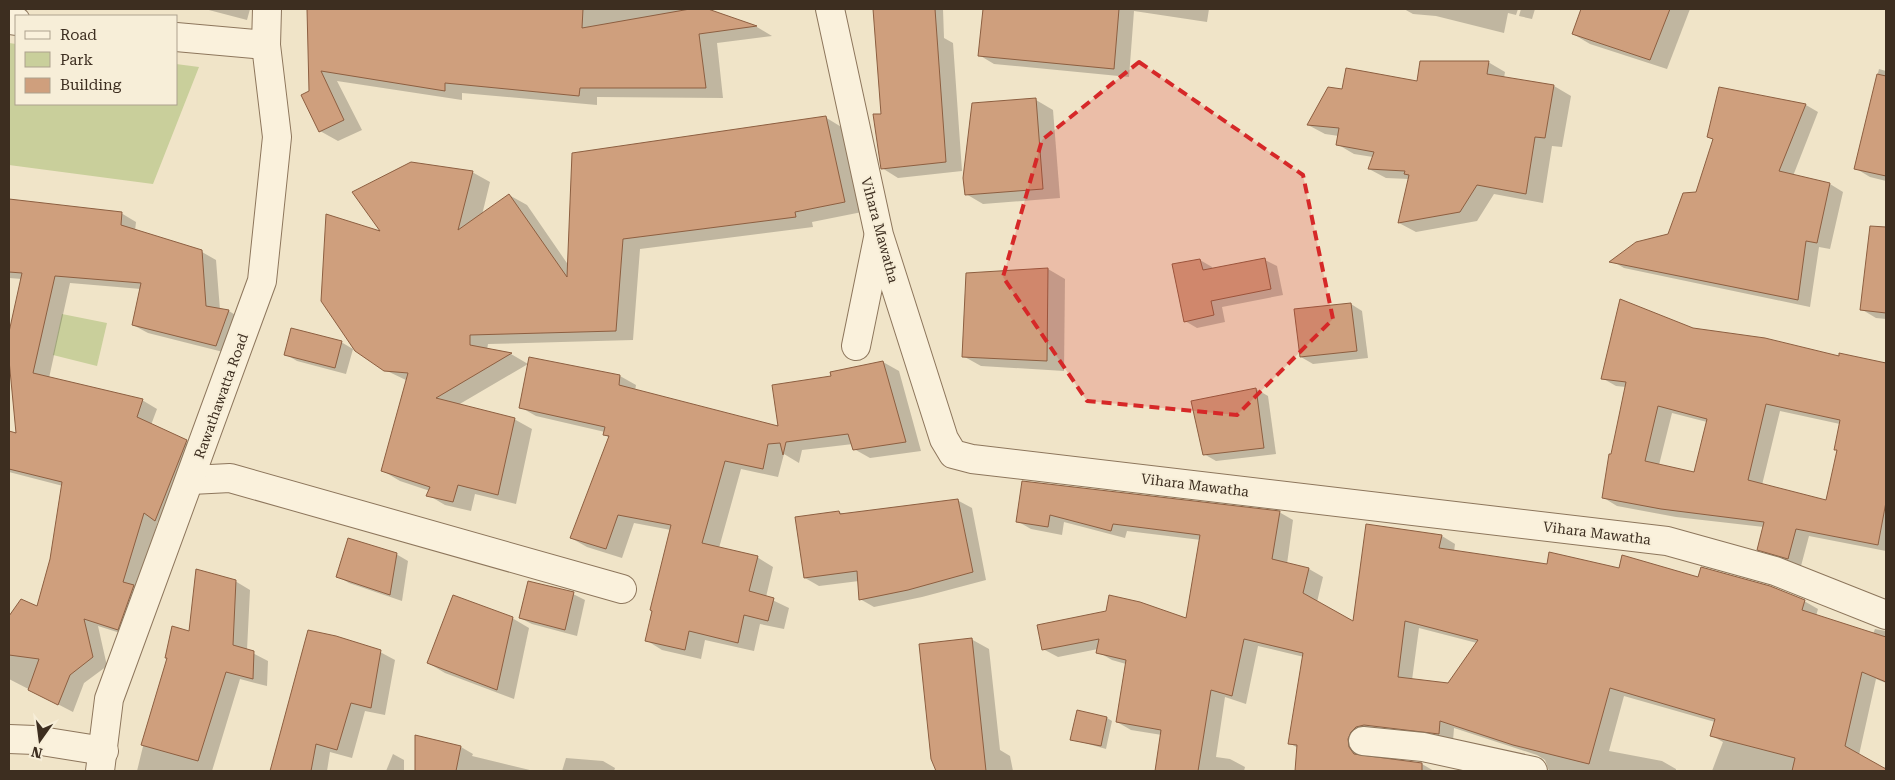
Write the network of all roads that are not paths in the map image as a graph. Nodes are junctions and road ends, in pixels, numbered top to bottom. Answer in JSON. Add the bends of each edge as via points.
{"nodes":[{"id":1,"x":267,"y":9,"type":"edge"},
{"id":2,"x":830,"y":9,"type":"edge"},
{"id":3,"x":178,"y":37,"type":"edge"},
{"id":4,"x":266,"y":45,"type":"junction"},
{"id":5,"x":879,"y":236,"type":"junction"},
{"id":6,"x":856,"y":346,"type":"dead end"},
{"id":7,"x":190,"y":480,"type":"junction"},
{"id":8,"x":622,"y":589,"type":"dead end"},
{"id":9,"x":1886,"y":615,"type":"edge"},
{"id":10,"x":9,"y":739,"type":"edge"},
{"id":11,"x":1363,"y":741,"type":"dead end"},
{"id":12,"x":102,"y":761,"type":"edge"},
{"id":13,"x":1533,"y":771,"type":"edge"}],
"edges":[{"from":1,"to":4,"type":"street","name":"Rawathawatta Road"},
{"from":2,"to":5,"type":"street","name":"Vihara Mawatha"},
{"from":3,"to":4,"type":"street"},
{"from":4,"to":7,"type":"street","name":"Rawathawatta Road","via":[[277,137],[262,281]]},
{"from":5,"to":6,"type":"street"},
{"from":5,"to":9,"type":"street","name":"Vihara Mawatha","via":[[944,439],[953,454],[1667,541],[1775,571]]},
{"from":7,"to":8,"type":"street","via":[[230,478]]},
{"from":7,"to":12,"type":"street","name":"Rawathawatta Road","via":[[110,699]]},
{"from":10,"to":12,"type":"street","via":[[35,740]]},
{"from":11,"to":13,"type":"street","via":[[1423,747]]}]}
